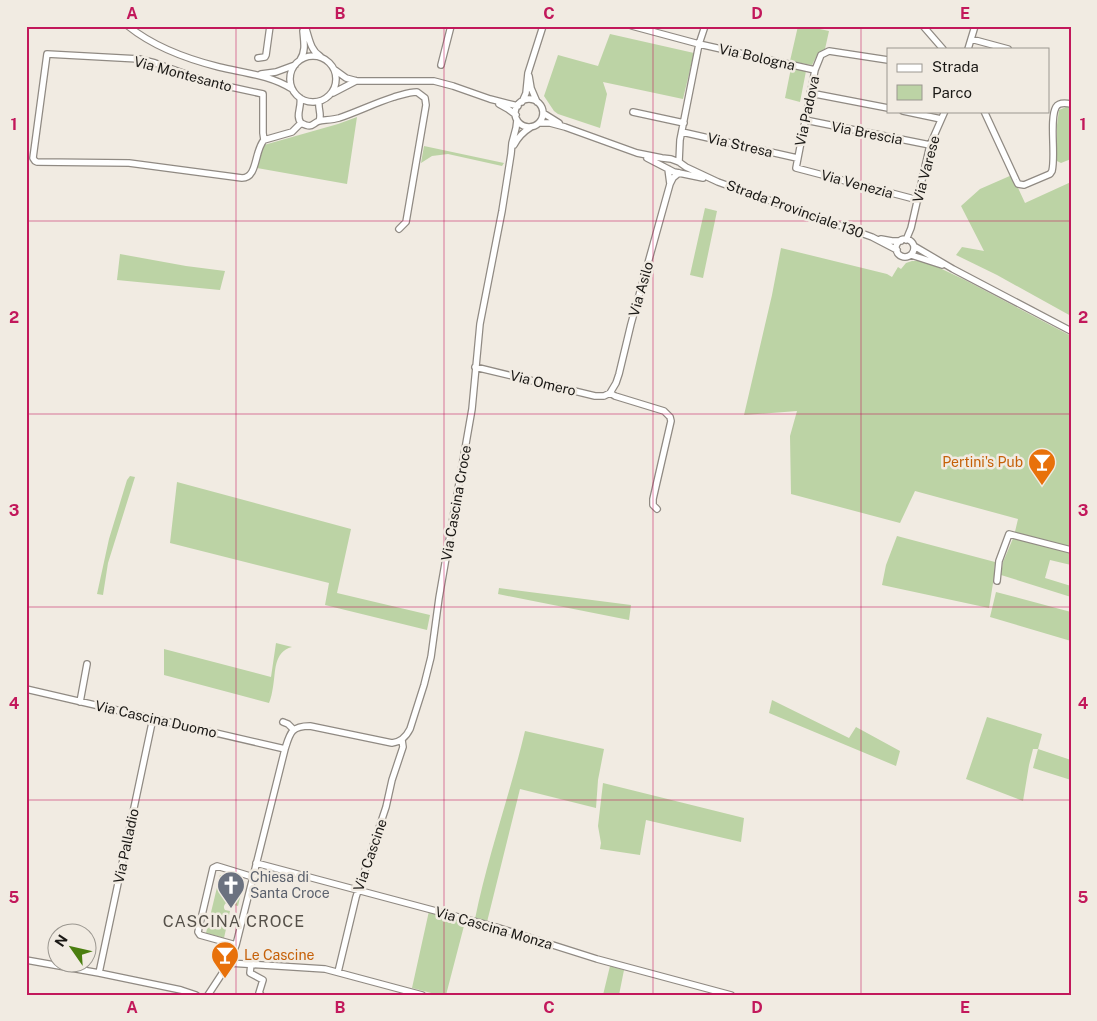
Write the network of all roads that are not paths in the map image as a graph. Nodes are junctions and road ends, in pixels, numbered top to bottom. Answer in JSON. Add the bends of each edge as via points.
{"nodes":[{"id":1,"x":128,"y":26,"type":"edge"},
{"id":2,"x":270,"y":26,"type":"edge"},
{"id":3,"x":304,"y":26,"type":"edge"},
{"id":4,"x":451,"y":26,"type":"edge"},
{"id":5,"x":543,"y":26,"type":"edge"},
{"id":6,"x":632,"y":26,"type":"edge"},
{"id":7,"x":705,"y":26,"type":"edge"},
{"id":8,"x":923,"y":26,"type":"edge"},
{"id":9,"x":975,"y":26,"type":"edge"},
{"id":10,"x":971,"y":39,"type":"junction"},
{"id":11,"x":700,"y":44,"type":"junction"},
{"id":12,"x":942,"y":48,"type":"edge"},
{"id":13,"x":968,"y":48,"type":"edge"},
{"id":14,"x":1004,"y":48,"type":"edge"},
{"id":15,"x":322,"y":57,"type":"junction"},
{"id":16,"x":258,"y":58,"type":"dead end"},
{"id":17,"x":300,"y":60,"type":"junction"},
{"id":18,"x":887,"y":60,"type":"edge"},
{"id":19,"x":295,"y":65,"type":"junction"},
{"id":20,"x":441,"y":65,"type":"dead end"},
{"id":21,"x":335,"y":70,"type":"junction"},
{"id":22,"x":815,"y":70,"type":"junction"},
{"id":23,"x":528,"y":73,"type":"junction"},
{"id":24,"x":258,"y":74,"type":"junction"},
{"id":25,"x":357,"y":81,"type":"junction"},
{"id":26,"x":292,"y":89,"type":"junction"},
{"id":27,"x":810,"y":93,"type":"junction"},
{"id":28,"x":331,"y":94,"type":"junction"},
{"id":29,"x":300,"y":98,"type":"junction"},
{"id":30,"x":490,"y":99,"type":"junction"},
{"id":31,"x":319,"y":102,"type":"junction"},
{"id":32,"x":537,"y":102,"type":"junction"},
{"id":33,"x":520,"y":104,"type":"junction"},
{"id":34,"x":1071,"y":104,"type":"edge"},
{"id":35,"x":887,"y":108,"type":"edge"},
{"id":36,"x":633,"y":112,"type":"dead end"},
{"id":37,"x":908,"y":112,"type":"edge"},
{"id":38,"x":944,"y":112,"type":"edge"},
{"id":39,"x":984,"y":112,"type":"edge"},
{"id":40,"x":543,"y":113,"type":"junction"},
{"id":41,"x":319,"y":118,"type":"junction"},
{"id":42,"x":516,"y":118,"type":"junction"},
{"id":43,"x":941,"y":119,"type":"junction"},
{"id":44,"x":805,"y":120,"type":"junction"},
{"id":45,"x":539,"y":123,"type":"junction"},
{"id":46,"x":684,"y":123,"type":"junction"},
{"id":47,"x":301,"y":124,"type":"junction"},
{"id":48,"x":531,"y":127,"type":"junction"},
{"id":49,"x":565,"y":127,"type":"junction"},
{"id":50,"x":682,"y":132,"type":"junction"},
{"id":51,"x":264,"y":140,"type":"junction"},
{"id":52,"x":680,"y":140,"type":"junction"},
{"id":53,"x":930,"y":146,"type":"junction"},
{"id":54,"x":512,"y":152,"type":"junction"},
{"id":55,"x":638,"y":153,"type":"junction"},
{"id":56,"x":668,"y":158,"type":"junction"},
{"id":57,"x":797,"y":158,"type":"junction"},
{"id":58,"x":679,"y":162,"type":"junction"},
{"id":59,"x":796,"y":168,"type":"joint"},
{"id":60,"x":668,"y":169,"type":"junction"},
{"id":61,"x":679,"y":173,"type":"junction"},
{"id":62,"x":718,"y":182,"type":"junction"},
{"id":63,"x":670,"y":184,"type":"junction"},
{"id":64,"x":918,"y":200,"type":"junction"},
{"id":65,"x":399,"y":229,"type":"dead end"},
{"id":66,"x":872,"y":237,"type":"junction"},
{"id":67,"x":908,"y":242,"type":"junction"},
{"id":68,"x":897,"y":250,"type":"junction"},
{"id":69,"x":910,"y":255,"type":"junction"},
{"id":70,"x":953,"y":269,"type":"junction"},
{"id":71,"x":1071,"y":331,"type":"edge"},
{"id":72,"x":475,"y":367,"type":"junction"},
{"id":73,"x":610,"y":393,"type":"junction"},
{"id":74,"x":657,"y":509,"type":"dead end"},
{"id":75,"x":1071,"y":550,"type":"edge"},
{"id":76,"x":997,"y":581,"type":"dead end"},
{"id":77,"x":87,"y":664,"type":"dead end"},
{"id":78,"x":26,"y":689,"type":"edge"},
{"id":79,"x":80,"y":702,"type":"junction"},
{"id":80,"x":153,"y":718,"type":"junction"},
{"id":81,"x":283,"y":722,"type":"dead end"},
{"id":82,"x":294,"y":729,"type":"junction"},
{"id":83,"x":402,"y":740,"type":"junction"},
{"id":84,"x":285,"y":749,"type":"junction"},
{"id":85,"x":256,"y":863,"type":"junction"},
{"id":86,"x":253,"y":877,"type":"junction"},
{"id":87,"x":358,"y":890,"type":"junction"},
{"id":88,"x":236,"y":945,"type":"junction"},
{"id":89,"x":26,"y":960,"type":"edge"},
{"id":90,"x":229,"y":963,"type":"junction"},
{"id":91,"x":251,"y":964,"type":"junction"},
{"id":92,"x":338,"y":972,"type":"junction"},
{"id":93,"x":99,"y":973,"type":"junction"},
{"id":94,"x":400,"y":992,"type":"edge"},
{"id":95,"x":196,"y":995,"type":"edge"},
{"id":96,"x":208,"y":995,"type":"edge"},
{"id":97,"x":262,"y":995,"type":"edge"},
{"id":98,"x":422,"y":995,"type":"edge"},
{"id":99,"x":731,"y":995,"type":"edge"}],
"edges":[{"from":1,"to":24,"type":"street","via":[[154,43],[194,60]]},
{"from":2,"to":16,"type":"street","via":[[266,55]]},
{"from":3,"to":15,"type":"street","via":[[315,53]]},
{"from":3,"to":17,"type":"street","via":[[305,46]]},
{"from":4,"to":20,"type":"street"},
{"from":5,"to":23,"type":"street"},
{"from":6,"to":11,"type":"street","name":"Via Bologna"},
{"from":7,"to":11,"type":"street"},
{"from":8,"to":12,"type":"street"},
{"from":9,"to":10,"type":"street"},
{"from":10,"to":13,"type":"street"},
{"from":10,"to":14,"type":"street"},
{"from":11,"to":22,"type":"street","name":"Via Bologna"},
{"from":11,"to":46,"type":"street"},
{"from":15,"to":17,"type":"street","via":[[310,56]]},
{"from":15,"to":21,"type":"street"},
{"from":17,"to":19,"type":"street"},
{"from":18,"to":22,"type":"street","name":"Via Padova","via":[[828,51],[821,55]]},
{"from":19,"to":24,"type":"street"},
{"from":19,"to":26,"type":"street","via":[[290,77]]},
{"from":21,"to":25,"type":"street"},
{"from":21,"to":28,"type":"street","via":[[337,83]]},
{"from":22,"to":27,"type":"street","name":"Via Padova"},
{"from":23,"to":32,"type":"street"},
{"from":23,"to":33,"type":"street","via":[[526,93]]},
{"from":24,"to":26,"type":"street"},
{"from":25,"to":28,"type":"street"},
{"from":25,"to":30,"type":"street","via":[[434,80]]},
{"from":26,"to":29,"type":"street"},
{"from":27,"to":35,"type":"street"},
{"from":27,"to":44,"type":"street","name":"Via Padova"},
{"from":28,"to":31,"type":"street"},
{"from":29,"to":31,"type":"street","via":[[306,102]]},
{"from":29,"to":47,"type":"street","via":[[298,119]]},
{"from":30,"to":33,"type":"street"},
{"from":30,"to":42,"type":"street","via":[[508,109]]},
{"from":31,"to":41,"type":"street"},
{"from":32,"to":33,"type":"street","via":[[529,100]]},
{"from":32,"to":40,"type":"street","name":"Strada Provinciale 130"},
{"from":33,"to":42,"type":"street"},
{"from":34,"to":39,"type":"street","via":[[1056,107],[1052,171],[1024,185],[1018,184]]},
{"from":36,"to":46,"type":"street"},
{"from":37,"to":43,"type":"street"},
{"from":38,"to":43,"type":"street","name":"Via Varese"},
{"from":40,"to":45,"type":"street"},
{"from":40,"to":49,"type":"street","name":"Strada Provinciale 130"},
{"from":41,"to":47,"type":"street","via":[[313,126]]},
{"from":41,"to":65,"type":"street","via":[[328,121],[339,118],[409,93],[417,92],[425,98],[406,222]]},
{"from":42,"to":48,"type":"street","via":[[523,126]]},
{"from":42,"to":54,"type":"street","name":"Via Cascina Croce"},
{"from":43,"to":53,"type":"street","name":"Via Varese"},
{"from":44,"to":53,"type":"street","name":"Via Brescia"},
{"from":44,"to":57,"type":"street","name":"Via Padova"},
{"from":45,"to":48,"type":"street"},
{"from":45,"to":49,"type":"street","name":"Strada Provinciale 130"},
{"from":46,"to":50,"type":"street"},
{"from":47,"to":51,"type":"street","via":[[292,132]]},
{"from":48,"to":54,"type":"street","name":"Via Cascina Croce","via":[[518,138]]},
{"from":49,"to":55,"type":"street","name":"Strada Provinciale 130"},
{"from":50,"to":52,"type":"street"},
{"from":50,"to":57,"type":"street","name":"Via Stresa"},
{"from":51,"to":51,"type":"street","name":"Via Montesanto","via":[[263,94],[208,82],[139,60],[47,54],[34,161],[129,163],[247,178]]},
{"from":52,"to":56,"type":"street"},
{"from":52,"to":58,"type":"street"},
{"from":53,"to":64,"type":"street","name":"Via Varese"},
{"from":54,"to":72,"type":"street","name":"Via Cascina Croce"},
{"from":55,"to":56,"type":"street","name":"Strada Provinciale 130"},
{"from":55,"to":60,"type":"street","name":"Strada Provinciale 130"},
{"from":56,"to":58,"type":"street","name":"Strada Provinciale 130"},
{"from":57,"to":59,"type":"street","name":"Via Padova"},
{"from":58,"to":62,"type":"street","name":"Strada Provinciale 130"},
{"from":59,"to":64,"type":"street","name":"Via Venezia"},
{"from":60,"to":61,"type":"street","name":"Strada Provinciale 130"},
{"from":60,"to":63,"type":"street","name":"Via Asilo"},
{"from":61,"to":62,"type":"street","name":"Strada Provinciale 130"},
{"from":61,"to":63,"type":"street","name":"Via Asilo"},
{"from":62,"to":66,"type":"street","name":"Strada Provinciale 130"},
{"from":63,"to":73,"type":"street","name":"Via Asilo","via":[[619,374]]},
{"from":64,"to":67,"type":"street","name":"Via Varese"},
{"from":66,"to":67,"type":"street","name":"Strada Provinciale 130"},
{"from":66,"to":68,"type":"street","name":"Strada Provinciale 130"},
{"from":67,"to":68,"type":"street","via":[[898,245]]},
{"from":67,"to":69,"type":"street","via":[[914,251]]},
{"from":67,"to":70,"type":"street"},
{"from":68,"to":69,"type":"street","via":[[902,256]]},
{"from":69,"to":70,"type":"street"},
{"from":70,"to":71,"type":"street"},
{"from":72,"to":73,"type":"street","name":"Via Omero","via":[[595,396]]},
{"from":72,"to":83,"type":"street","name":"Via Cascina Croce","via":[[468,438],[431,657],[411,724]]},
{"from":73,"to":74,"type":"street","via":[[659,408],[670,417],[653,500]]},
{"from":75,"to":76,"type":"street","via":[[1009,534],[999,561]]},
{"from":77,"to":79,"type":"street"},
{"from":78,"to":79,"type":"street","name":"Via Cascina Duomo"},
{"from":79,"to":80,"type":"street","name":"Via Cascina Duomo"},
{"from":80,"to":84,"type":"street","name":"Via Cascina Duomo"},
{"from":80,"to":93,"type":"street","name":"Via Palladio"},
{"from":81,"to":82,"type":"street"},
{"from":82,"to":83,"type":"street","via":[[310,726],[392,743]]},
{"from":82,"to":84,"type":"street"},
{"from":83,"to":87,"type":"street","name":"Via Cascine","via":[[403,747],[386,807]]},
{"from":84,"to":85,"type":"street"},
{"from":85,"to":86,"type":"street"},
{"from":85,"to":87,"type":"street","name":"Via Cascina Monza"},
{"from":86,"to":88,"type":"street"},
{"from":86,"to":88,"type":"street","via":[[217,866],[213,868],[198,932],[200,936]]},
{"from":87,"to":92,"type":"street","name":"Via Cascine"},
{"from":87,"to":99,"type":"street","name":"Via Cascina Monza"},
{"from":88,"to":90,"type":"street"},
{"from":89,"to":93,"type":"street"},
{"from":90,"to":91,"type":"street"},
{"from":90,"to":96,"type":"street"},
{"from":91,"to":92,"type":"street"},
{"from":91,"to":97,"type":"street","via":[[250,973],[263,980],[259,992]]},
{"from":92,"to":94,"type":"street"},
{"from":93,"to":95,"type":"street"},
{"from":94,"to":98,"type":"street"}]}
